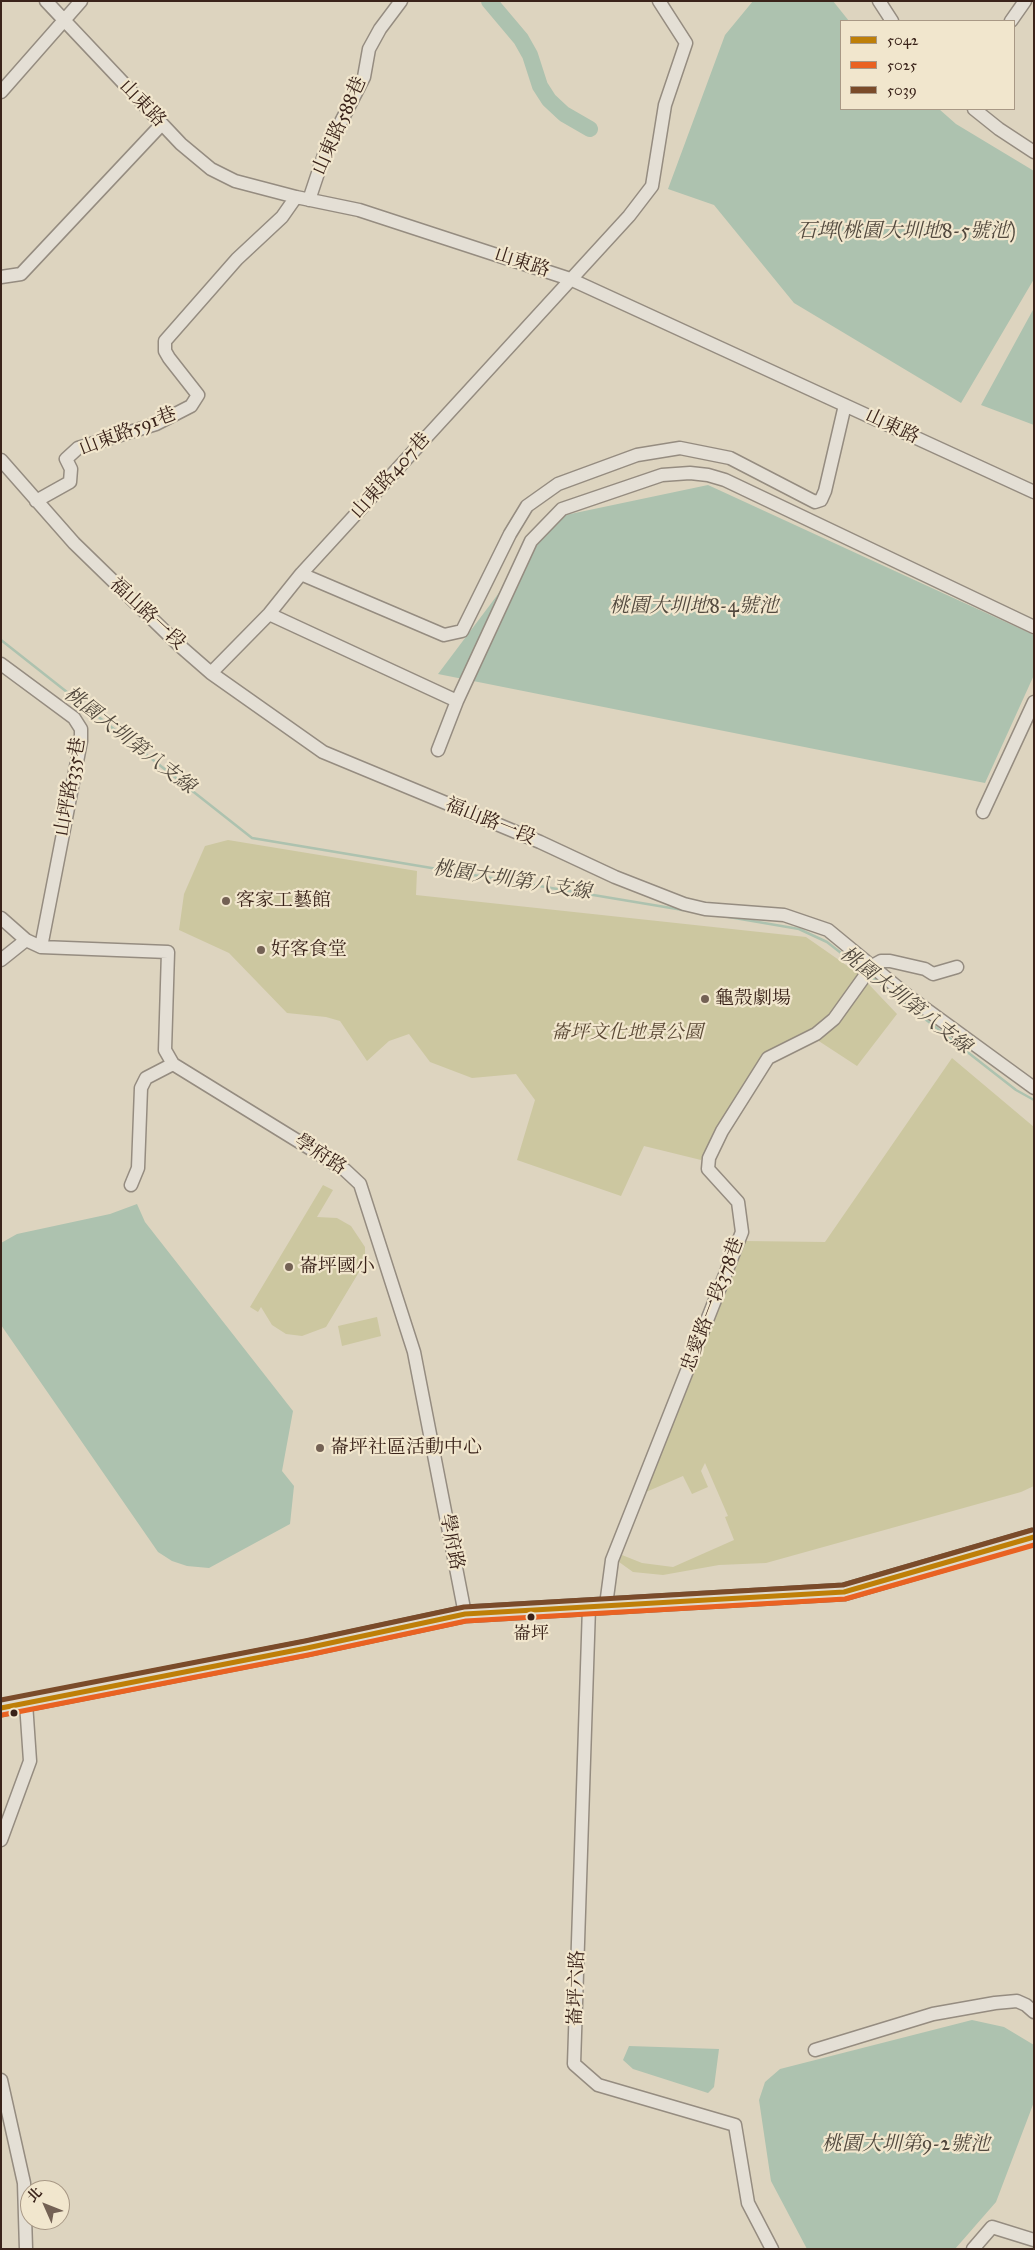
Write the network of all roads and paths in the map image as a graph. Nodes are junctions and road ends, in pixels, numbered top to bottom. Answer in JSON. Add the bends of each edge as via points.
{"nodes":[{"id":1,"x":46,"y":1,"type":"edge"},
{"id":2,"x":81,"y":1,"type":"edge"},
{"id":3,"x":401,"y":1,"type":"edge"},
{"id":4,"x":660,"y":1,"type":"edge"},
{"id":5,"x":879,"y":1,"type":"edge"},
{"id":6,"x":1025,"y":1,"type":"edge"},
{"id":7,"x":63,"y":20,"type":"junction"},
{"id":8,"x":891,"y":20,"type":"edge"},
{"id":9,"x":1012,"y":20,"type":"edge"},
{"id":10,"x":1,"y":92,"type":"edge"},
{"id":11,"x":975,"y":110,"type":"edge"},
{"id":12,"x":161,"y":124,"type":"junction"},
{"id":13,"x":1034,"y":152,"type":"edge"},
{"id":14,"x":296,"y":197,"type":"junction"},
{"id":15,"x":309,"y":200,"type":"junction"},
{"id":16,"x":1,"y":277,"type":"edge"},
{"id":17,"x":570,"y":279,"type":"junction"},
{"id":18,"x":845,"y":405,"type":"junction"},
{"id":19,"x":1,"y":460,"type":"edge"},
{"id":20,"x":1034,"y":492,"type":"edge"},
{"id":21,"x":36,"y":502,"type":"junction"},
{"id":22,"x":301,"y":574,"type":"junction"},
{"id":23,"x":269,"y":614,"type":"junction"},
{"id":24,"x":1034,"y":627,"type":"edge"},
{"id":25,"x":1,"y":664,"type":"edge"},
{"id":26,"x":211,"y":673,"type":"junction"},
{"id":27,"x":457,"y":701,"type":"junction"},
{"id":28,"x":1034,"y":702,"type":"edge"},
{"id":29,"x":438,"y":750,"type":"dead end"},
{"id":30,"x":983,"y":812,"type":"dead end"},
{"id":31,"x":1,"y":918,"type":"edge"},
{"id":32,"x":26,"y":940,"type":"junction"},
{"id":33,"x":41,"y":947,"type":"junction"},
{"id":34,"x":1,"y":960,"type":"edge"},
{"id":35,"x":958,"y":967,"type":"dead end"},
{"id":36,"x":869,"y":971,"type":"junction"},
{"id":37,"x":174,"y":1064,"type":"junction"},
{"id":38,"x":1034,"y":1088,"type":"edge"},
{"id":39,"x":131,"y":1185,"type":"dead end"},
{"id":40,"x":1034,"y":1537,"type":"edge"},
{"id":41,"x":606,"y":1605,"type":"junction"},
{"id":42,"x":589,"y":1606,"type":"junction"},
{"id":43,"x":465,"y":1614,"type":"junction"},
{"id":44,"x":26,"y":1703,"type":"junction"},
{"id":45,"x":1,"y":1708,"type":"edge"},
{"id":46,"x":1,"y":1840,"type":"edge"},
{"id":47,"x":1034,"y":2012,"type":"edge"},
{"id":48,"x":815,"y":2050,"type":"dead end"},
{"id":49,"x":1,"y":2080,"type":"edge"},
{"id":50,"x":1034,"y":2240,"type":"edge"},
{"id":51,"x":26,"y":2249,"type":"edge"},
{"id":52,"x":772,"y":2249,"type":"edge"},
{"id":53,"x":972,"y":2249,"type":"edge"}],
"edges":[{"from":1,"to":7,"type":"street","name":"山東路"},
{"from":2,"to":7,"type":"street"},
{"from":3,"to":15,"type":"street","name":"山東路588巷","via":[[369,49],[364,78],[324,155]]},
{"from":4,"to":17,"type":"street","name":"山東路407巷","via":[[686,43],[665,105],[652,186],[629,216]]},
{"from":5,"to":8,"type":"street"},
{"from":6,"to":9,"type":"street"},
{"from":7,"to":10,"type":"street"},
{"from":7,"to":12,"type":"street","name":"山東路"},
{"from":11,"to":13,"type":"street"},
{"from":12,"to":14,"type":"street","name":"山東路","via":[[211,169],[235,181]]},
{"from":12,"to":16,"type":"street","via":[[20,274]]},
{"from":14,"to":15,"type":"street","name":"山東路"},
{"from":14,"to":21,"type":"street","name":"山東路591巷","via":[[282,217],[237,259],[165,341],[169,358],[198,395],[191,406],[156,424],[78,448],[66,459],[71,469],[70,482]]},
{"from":15,"to":17,"type":"street","name":"山東路","via":[[359,210]]},
{"from":17,"to":18,"type":"street","name":"山東路"},
{"from":17,"to":22,"type":"street","name":"山東路407巷"},
{"from":18,"to":20,"type":"street","name":"山東路"},
{"from":18,"to":22,"type":"street","via":[[825,492],[821,500],[815,502],[730,458],[680,448],[637,455],[558,484],[527,506],[462,631],[444,636]]},
{"from":19,"to":21,"type":"street","name":"福山路一段"},
{"from":21,"to":26,"type":"street","name":"福山路一段","via":[[107,578]]},
{"from":22,"to":23,"type":"street","name":"山東路407巷"},
{"from":23,"to":26,"type":"street","name":"山東路407巷"},
{"from":23,"to":27,"type":"street"},
{"from":24,"to":27,"type":"street","via":[[725,480],[699,474],[662,475],[562,509],[531,541]]},
{"from":25,"to":33,"type":"street","name":"山坪路335巷","via":[[74,718],[82,729]]},
{"from":26,"to":36,"type":"street","name":"福山路一段","via":[[323,752],[684,904],[784,915],[828,930]]},
{"from":27,"to":29,"type":"street"},
{"from":28,"to":30,"type":"street"},
{"from":31,"to":32,"type":"street"},
{"from":32,"to":33,"type":"street"},
{"from":32,"to":34,"type":"street"},
{"from":33,"to":37,"type":"street","via":[[168,952],[165,1050]]},
{"from":35,"to":36,"type":"street","via":[[933,974],[890,961],[881,962]]},
{"from":36,"to":38,"type":"street","name":"福山路一段"},
{"from":36,"to":41,"type":"street","name":"忠愛路一段378巷","via":[[834,1019],[816,1034],[768,1058],[722,1131],[709,1158],[708,1169],[738,1202],[742,1232],[612,1560]]},
{"from":37,"to":39,"type":"street","via":[[146,1078],[141,1088],[138,1168]]},
{"from":37,"to":43,"type":"street","name":"學府路","via":[[345,1170],[360,1184],[414,1352]]},
{"from":40,"to":41,"type":"main road","via":[[844,1592]]},
{"from":41,"to":42,"type":"main road"},
{"from":42,"to":43,"type":"main road"},
{"from":42,"to":52,"type":"street","name":"崙坪六路","via":[[574,2064],[598,2085],[736,2125],[748,2203]]},
{"from":43,"to":44,"type":"main road"},
{"from":44,"to":45,"type":"main road"},
{"from":44,"to":46,"type":"street","via":[[30,1761]]},
{"from":47,"to":48,"type":"street","via":[[1017,2001],[995,2003],[933,2014]]},
{"from":49,"to":51,"type":"street","via":[[24,2183]]},
{"from":50,"to":53,"type":"street","via":[[992,2228]]}]}
